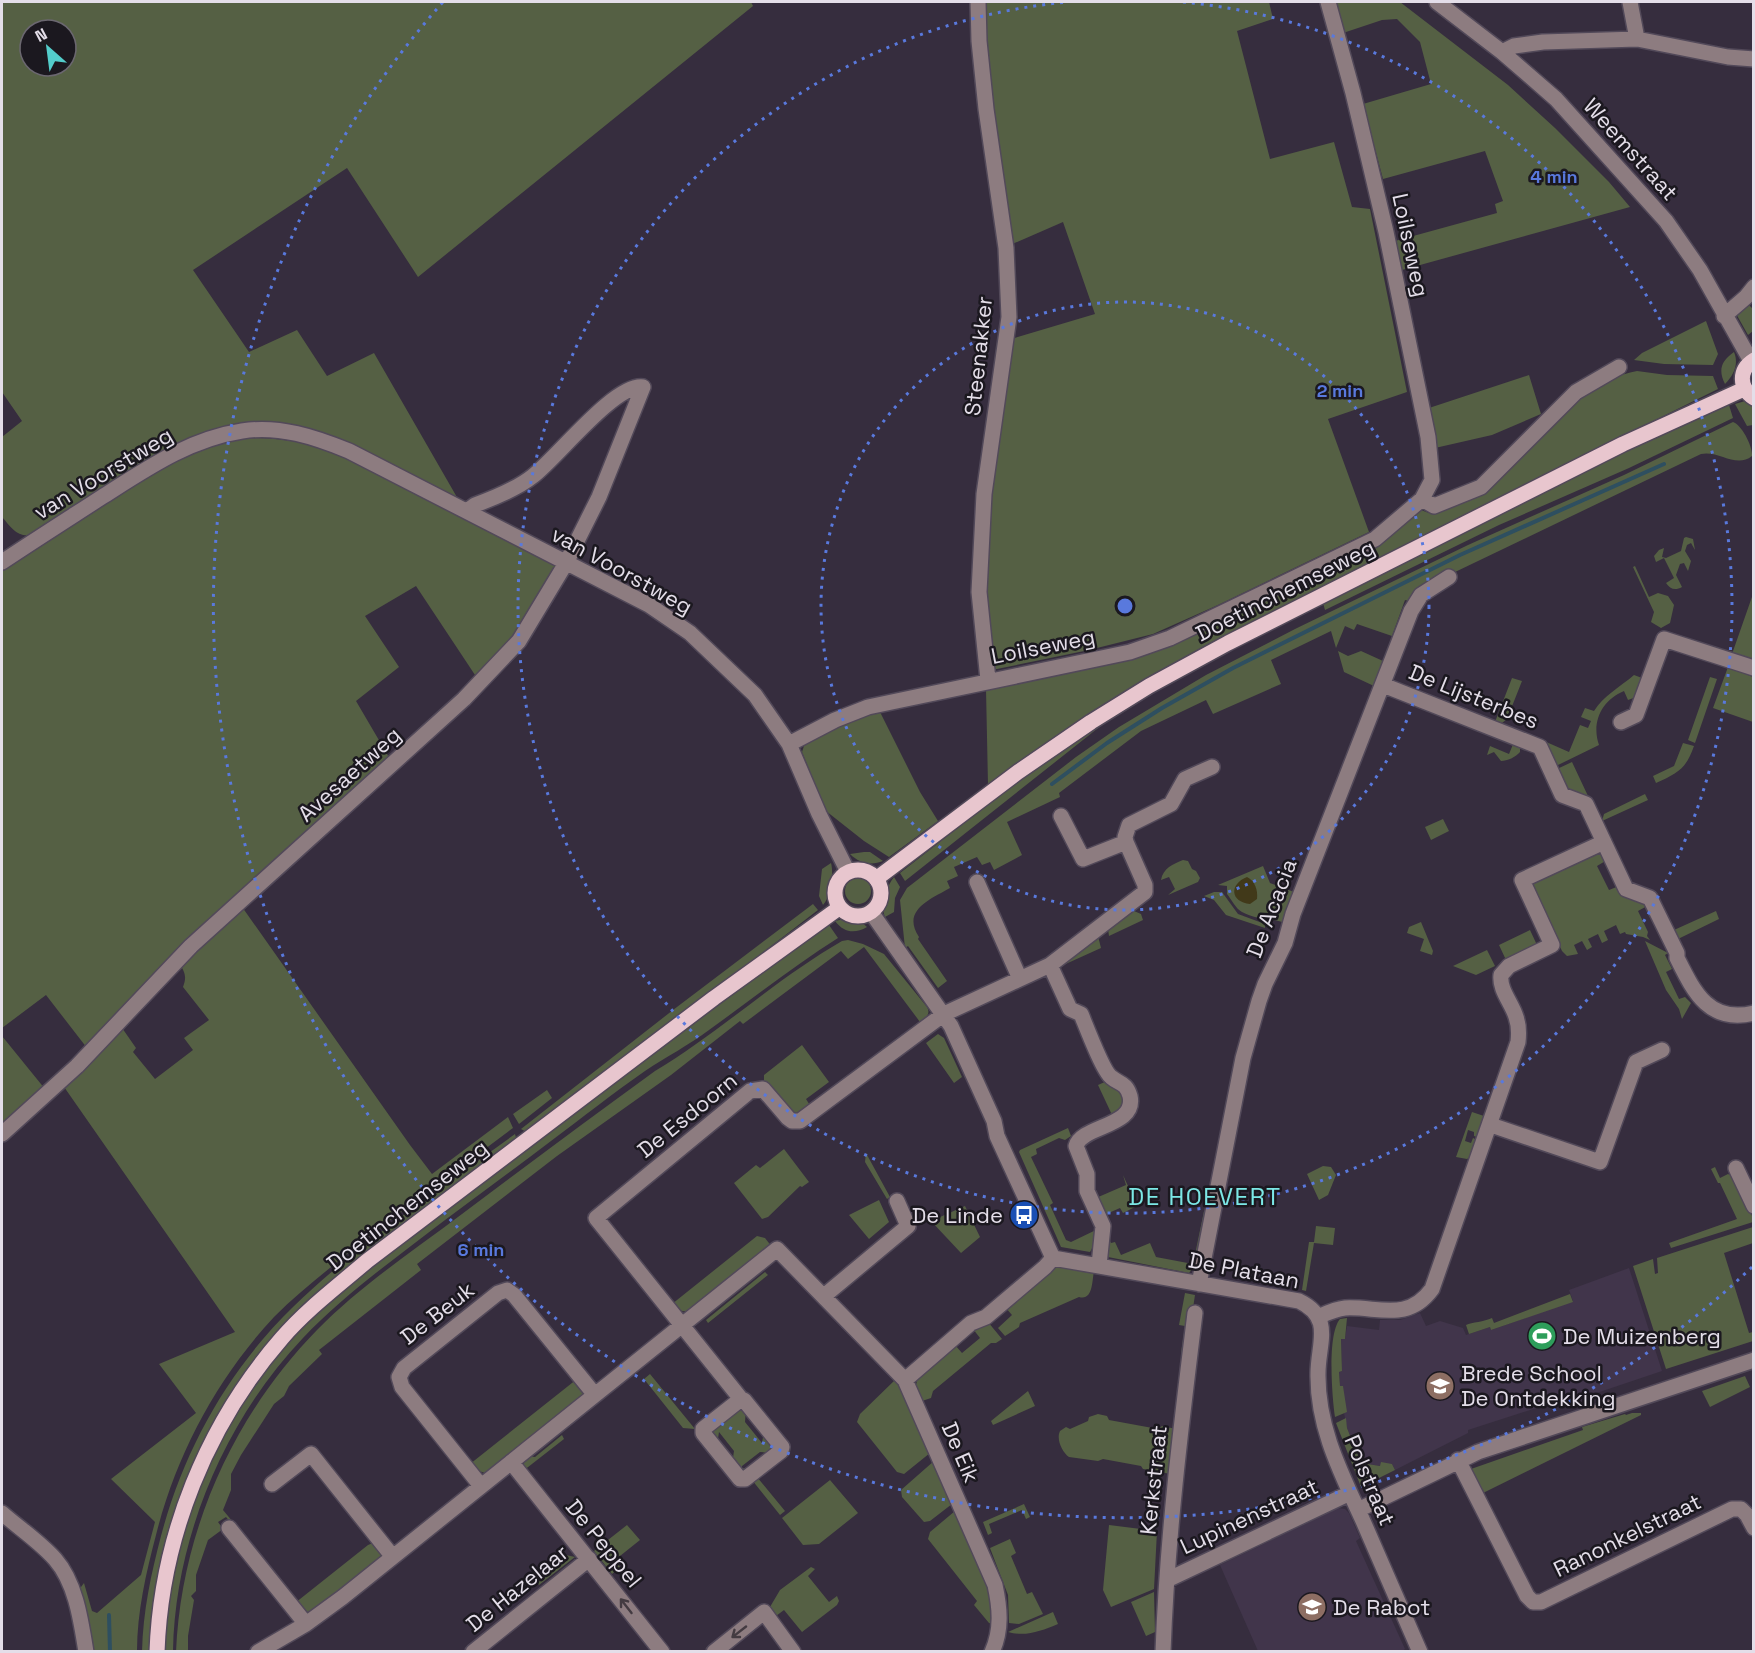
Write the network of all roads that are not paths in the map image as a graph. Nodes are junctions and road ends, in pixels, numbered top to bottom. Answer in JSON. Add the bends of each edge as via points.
{"nodes":[{"id":1,"x":978,"y":2,"type":"edge"},
{"id":2,"x":1328,"y":2,"type":"edge"},
{"id":3,"x":1437,"y":2,"type":"edge"},
{"id":4,"x":1630,"y":2,"type":"edge"},
{"id":5,"x":1637,"y":39,"type":"junction"},
{"id":6,"x":1503,"y":52,"type":"junction"},
{"id":7,"x":1754,"y":59,"type":"edge"},
{"id":8,"x":1754,"y":287,"type":"edge"},
{"id":9,"x":1724,"y":316,"type":"junction"},
{"id":10,"x":1752,"y":360,"type":"edge"},
{"id":11,"x":1619,"y":367,"type":"dead end"},
{"id":12,"x":1749,"y":393,"type":"edge"},
{"id":13,"x":1422,"y":500,"type":"junction"},
{"id":14,"x":467,"y":511,"type":"junction"},
{"id":15,"x":2,"y":562,"type":"edge"},
{"id":16,"x":566,"y":563,"type":"junction"},
{"id":17,"x":1449,"y":577,"type":"dead end"},
{"id":18,"x":1754,"y":668,"type":"edge"},
{"id":19,"x":988,"y":680,"type":"junction"},
{"id":20,"x":1383,"y":685,"type":"junction"},
{"id":21,"x":1621,"y":722,"type":"dead end"},
{"id":22,"x":789,"y":744,"type":"junction"},
{"id":23,"x":1212,"y":767,"type":"dead end"},
{"id":24,"x":1061,"y":816,"type":"dead end"},
{"id":25,"x":1126,"y":842,"type":"junction"},
{"id":26,"x":1604,"y":842,"type":"junction"},
{"id":27,"x":848,"y":872,"type":"junction"},
{"id":28,"x":876,"y":879,"type":"junction"},
{"id":29,"x":977,"y":882,"type":"dead end"},
{"id":30,"x":839,"y":908,"type":"junction"},
{"id":31,"x":871,"y":912,"type":"junction"},
{"id":32,"x":1050,"y":965,"type":"junction"},
{"id":33,"x":1020,"y":979,"type":"junction"},
{"id":34,"x":1754,"y":1013,"type":"edge"},
{"id":35,"x":944,"y":1014,"type":"junction"},
{"id":36,"x":1662,"y":1050,"type":"dead end"},
{"id":37,"x":1491,"y":1125,"type":"junction"},
{"id":38,"x":2,"y":1134,"type":"edge"},
{"id":39,"x":1736,"y":1168,"type":"dead end"},
{"id":40,"x":897,"y":1201,"type":"dead end"},
{"id":41,"x":1754,"y":1206,"type":"edge"},
{"id":42,"x":1053,"y":1258,"type":"junction"},
{"id":43,"x":1098,"y":1266,"type":"junction"},
{"id":44,"x":1199,"y":1284,"type":"junction"},
{"id":45,"x":824,"y":1296,"type":"junction"},
{"id":46,"x":1195,"y":1313,"type":"dead end"},
{"id":47,"x":1318,"y":1317,"type":"junction"},
{"id":48,"x":683,"y":1325,"type":"junction"},
{"id":49,"x":1754,"y":1360,"type":"edge"},
{"id":50,"x":905,"y":1380,"type":"junction"},
{"id":51,"x":596,"y":1395,"type":"junction"},
{"id":52,"x":741,"y":1399,"type":"junction"},
{"id":53,"x":1458,"y":1460,"type":"junction"},
{"id":54,"x":512,"y":1462,"type":"junction"},
{"id":55,"x":272,"y":1484,"type":"dead end"},
{"id":56,"x":481,"y":1486,"type":"junction"},
{"id":57,"x":1350,"y":1493,"type":"junction"},
{"id":58,"x":1358,"y":1509,"type":"junction"},
{"id":59,"x":2,"y":1513,"type":"edge"},
{"id":60,"x":229,"y":1527,"type":"dead end"},
{"id":61,"x":1754,"y":1528,"type":"edge"},
{"id":62,"x":393,"y":1557,"type":"junction"},
{"id":63,"x":589,"y":1559,"type":"junction"},
{"id":64,"x":1167,"y":1580,"type":"junction"},
{"id":65,"x":306,"y":1624,"type":"junction"},
{"id":66,"x":86,"y":1652,"type":"edge"},
{"id":67,"x":157,"y":1652,"type":"edge"},
{"id":68,"x":258,"y":1652,"type":"edge"},
{"id":69,"x":473,"y":1652,"type":"edge"},
{"id":70,"x":662,"y":1652,"type":"edge"},
{"id":71,"x":714,"y":1652,"type":"edge"},
{"id":72,"x":794,"y":1652,"type":"edge"},
{"id":73,"x":992,"y":1652,"type":"edge"},
{"id":74,"x":1164,"y":1652,"type":"edge"},
{"id":75,"x":1420,"y":1652,"type":"edge"}],
"edges":[{"from":1,"to":19,"type":"street","name":"Steenakker","via":[[986,109],[1006,248],[1009,317],[984,494],[979,592]]},
{"from":2,"to":13,"type":"street","name":"Loilseweg","via":[[1386,232],[1428,437],[1432,480]]},
{"from":3,"to":6,"type":"street","name":"Weemstraat"},
{"from":4,"to":5,"type":"street"},
{"from":5,"to":6,"type":"street","via":[[1543,42],[1514,46]]},
{"from":5,"to":7,"type":"street"},
{"from":6,"to":9,"type":"street","name":"Weemstraat","via":[[1556,99],[1666,221],[1700,270]]},
{"from":8,"to":9,"type":"street"},
{"from":9,"to":10,"type":"street","name":"Weemstraat"},
{"from":10,"to":12,"type":"main road","via":[[1742,374]]},
{"from":11,"to":13,"type":"street","via":[[1576,392],[1481,487],[1434,506]]},
{"from":12,"to":28,"type":"main road","name":"Doetinchemseweg","via":[[1623,444],[1149,686],[1018,772]]},
{"from":13,"to":19,"type":"street","name":"Loilseweg","via":[[1375,539],[1170,638],[1130,652]]},
{"from":14,"to":15,"type":"street","name":"van Voorstweg","via":[[312,436],[243,430],[179,450]]},
{"from":14,"to":16,"type":"street","name":"van Voorstweg"},
{"from":14,"to":16,"type":"street","name":"Avesaetweg","via":[[532,477],[618,396],[635,386],[643,387],[599,497]]},
{"from":16,"to":22,"type":"street","name":"van Voorstweg","via":[[649,605],[690,633],[755,695]]},
{"from":16,"to":38,"type":"street","name":"Avesaetweg","via":[[519,641],[464,699],[191,946],[77,1066]]},
{"from":17,"to":20,"type":"street","name":"De Acacia","via":[[1426,590],[1416,601]]},
{"from":18,"to":21,"type":"street","via":[[1664,639],[1636,715]]},
{"from":19,"to":22,"type":"street","name":"Loilseweg","via":[[868,707]]},
{"from":20,"to":26,"type":"street","name":"De Lijsterbes","via":[[1540,747],[1562,795],[1586,804]]},
{"from":20,"to":44,"type":"street","name":"De Acacia","via":[[1254,1017]]},
{"from":22,"to":27,"type":"street","name":"van Voorstweg"},
{"from":23,"to":25,"type":"street","via":[[1185,779],[1171,804],[1129,825]]},
{"from":24,"to":25,"type":"street","via":[[1083,859]]},
{"from":25,"to":32,"type":"street","via":[[1145,892]]},
{"from":26,"to":34,"type":"street","name":"De Lijsterbes","via":[[1626,889],[1650,898],[1698,997],[1722,1013]]},
{"from":26,"to":37,"type":"street","name":"De Plataan","via":[[1522,880],[1552,945],[1509,966],[1501,975],[1501,985],[1519,1032]]},
{"from":27,"to":28,"type":"main road","via":[[868,872]]},
{"from":27,"to":30,"type":"main road","via":[[835,888]]},
{"from":28,"to":31,"type":"main road","via":[[880,896]]},
{"from":29,"to":33,"type":"street"},
{"from":30,"to":31,"type":"main road","via":[[849,915]]},
{"from":30,"to":67,"type":"main road","name":"Doetinchemseweg","via":[[704,1005],[367,1261],[283,1336],[239,1395],[194,1482],[167,1572]]},
{"from":31,"to":35,"type":"street"},
{"from":32,"to":33,"type":"street"},
{"from":32,"to":43,"type":"street","via":[[1070,1009],[1081,1014],[1108,1074],[1122,1083],[1130,1096],[1125,1114],[1082,1137],[1076,1146],[1087,1174],[1088,1191],[1103,1226]]},
{"from":33,"to":35,"type":"street"},
{"from":35,"to":42,"type":"street"},
{"from":35,"to":48,"type":"street","name":"De Esdoorn","via":[[800,1121],[788,1118],[763,1089],[750,1091],[596,1218]]},
{"from":36,"to":37,"type":"street","via":[[1636,1062],[1600,1162]]},
{"from":37,"to":47,"type":"street","name":"De Plataan","via":[[1427,1295],[1413,1306],[1396,1311],[1346,1308]]},
{"from":39,"to":41,"type":"street"},
{"from":40,"to":45,"type":"street","via":[[908,1226]]},
{"from":42,"to":43,"type":"street","name":"De Plataan"},
{"from":42,"to":50,"type":"street"},
{"from":43,"to":44,"type":"street","name":"De Plataan"},
{"from":44,"to":47,"type":"street","name":"De Plataan","via":[[1299,1301]]},
{"from":45,"to":48,"type":"street","name":"De Eik","via":[[777,1249]]},
{"from":45,"to":50,"type":"street","name":"De Eik"},
{"from":46,"to":64,"type":"street","name":"Kerkstraat","via":[[1174,1478]]},
{"from":47,"to":57,"type":"street","name":"Polstraat","via":[[1323,1332],[1319,1405],[1332,1452]]},
{"from":48,"to":51,"type":"street"},
{"from":48,"to":52,"type":"street"},
{"from":49,"to":53,"type":"street"},
{"from":50,"to":73,"type":"street","name":"De Eik","via":[[995,1585],[1000,1617]]},
{"from":51,"to":54,"type":"street"},
{"from":51,"to":56,"type":"street","name":"De Beuk","via":[[514,1295],[507,1290],[498,1293],[404,1368],[399,1377],[402,1387]]},
{"from":52,"to":52,"type":"street","via":[[782,1447],[745,1479],[740,1479],[703,1433]]},
{"from":53,"to":58,"type":"street"},
{"from":53,"to":61,"type":"street","name":"Ranonkelstraat","via":[[1533,1602],[1541,1602],[1732,1509],[1741,1509]]},
{"from":54,"to":56,"type":"street"},
{"from":54,"to":63,"type":"street","name":"De Peppel"},
{"from":55,"to":62,"type":"street","via":[[311,1454]]},
{"from":56,"to":62,"type":"street"},
{"from":57,"to":58,"type":"street","name":"Polstraat"},
{"from":57,"to":64,"type":"street","name":"Lupinenstraat"},
{"from":58,"to":75,"type":"street","name":"Polstraat"},
{"from":59,"to":66,"type":"street","via":[[46,1550],[64,1572],[76,1603]]},
{"from":60,"to":65,"type":"street"},
{"from":62,"to":65,"type":"street"},
{"from":63,"to":69,"type":"street","name":"De Hazelaar"},
{"from":70,"to":63,"type":"street","name":"De Peppel","one_way":true},
{"from":64,"to":74,"type":"street","name":"Kerkstraat"},
{"from":65,"to":68,"type":"street"},
{"from":72,"to":71,"type":"street","one_way":true,"via":[[764,1612]]}]}
